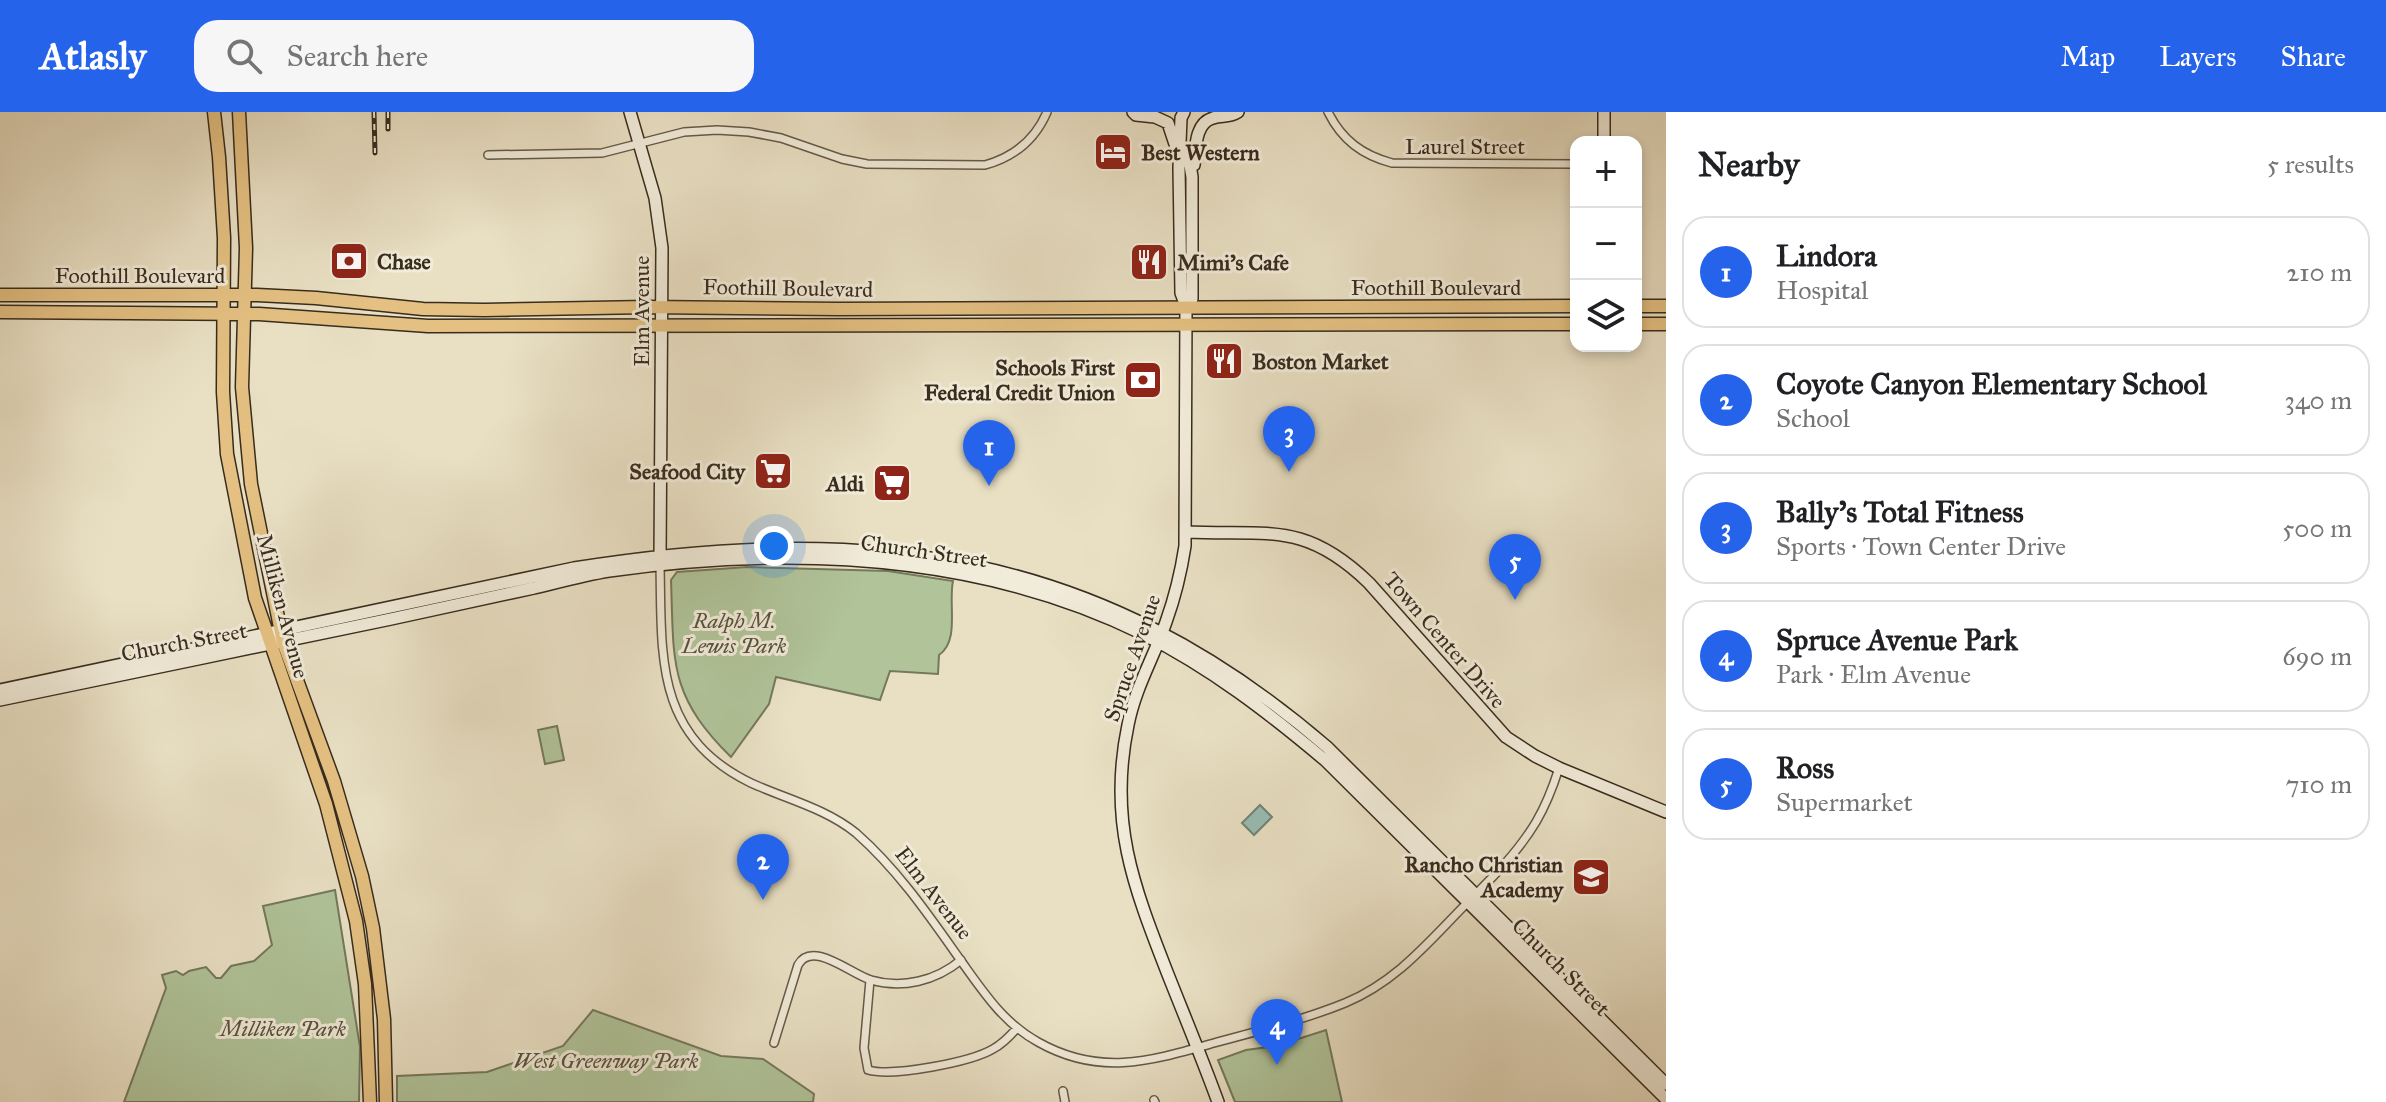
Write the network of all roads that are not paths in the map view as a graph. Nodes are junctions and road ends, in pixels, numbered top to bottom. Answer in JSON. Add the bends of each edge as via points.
{"nodes":[{"id":1,"x":214,"y":112,"type":"edge"},
{"id":2,"x":239,"y":112,"type":"edge"},
{"id":3,"x":630,"y":112,"type":"edge"},
{"id":4,"x":1047,"y":112,"type":"edge"},
{"id":5,"x":1133,"y":112,"type":"edge"},
{"id":6,"x":1185,"y":112,"type":"edge"},
{"id":7,"x":1238,"y":112,"type":"edge"},
{"id":8,"x":1328,"y":112,"type":"edge"},
{"id":9,"x":1604,"y":112,"type":"edge"},
{"id":10,"x":1604,"y":136,"type":"edge"},
{"id":11,"x":640,"y":144,"type":"junction"},
{"id":12,"x":488,"y":155,"type":"dead end"},
{"id":13,"x":1570,"y":164,"type":"edge"},
{"id":14,"x":1179,"y":168,"type":"junction"},
{"id":15,"x":1192,"y":177,"type":"junction"},
{"id":16,"x":223,"y":294,"type":"junction"},
{"id":17,"x":0,"y":295,"type":"edge"},
{"id":18,"x":246,"y":295,"type":"junction"},
{"id":19,"x":1186,"y":306,"type":"junction"},
{"id":20,"x":1570,"y":306,"type":"edge"},
{"id":21,"x":1642,"y":306,"type":"edge"},
{"id":22,"x":1666,"y":306,"type":"edge"},
{"id":23,"x":661,"y":307,"type":"junction"},
{"id":24,"x":0,"y":312,"type":"edge"},
{"id":25,"x":224,"y":314,"type":"junction"},
{"id":26,"x":244,"y":314,"type":"junction"},
{"id":27,"x":1570,"y":324,"type":"edge"},
{"id":28,"x":1642,"y":324,"type":"edge"},
{"id":29,"x":1666,"y":324,"type":"edge"},
{"id":30,"x":1186,"y":325,"type":"junction"},
{"id":31,"x":661,"y":327,"type":"junction"},
{"id":32,"x":1186,"y":532,"type":"junction"},
{"id":33,"x":660,"y":560,"type":"junction"},
{"id":34,"x":282,"y":636,"type":"junction"},
{"id":35,"x":1160,"y":637,"type":"junction"},
{"id":36,"x":268,"y":639,"type":"junction"},
{"id":37,"x":0,"y":690,"type":"edge"},
{"id":38,"x":0,"y":700,"type":"edge"},
{"id":39,"x":1559,"y":768,"type":"junction"},
{"id":40,"x":1666,"y":812,"type":"edge"},
{"id":41,"x":1472,"y":898,"type":"junction"},
{"id":42,"x":961,"y":960,"type":"junction"},
{"id":43,"x":870,"y":980,"type":"junction"},
{"id":44,"x":1017,"y":1028,"type":"junction"},
{"id":45,"x":774,"y":1043,"type":"dead end"},
{"id":46,"x":1198,"y":1048,"type":"junction"},
{"id":47,"x":1666,"y":1084,"type":"edge"},
{"id":48,"x":1063,"y":1091,"type":"dead end"},
{"id":49,"x":1666,"y":1099,"type":"edge"},
{"id":50,"x":370,"y":1102,"type":"edge"},
{"id":51,"x":386,"y":1102,"type":"edge"},
{"id":52,"x":1065,"y":1102,"type":"edge"},
{"id":53,"x":1218,"y":1102,"type":"edge"}],
"edges":[{"from":1,"to":16,"type":"main road","name":"Milliken Avenue","via":[[222,189]]},
{"from":2,"to":18,"type":"main road","name":"Milliken Avenue"},
{"from":3,"to":11,"type":"street","name":"Elm Avenue"},
{"from":4,"to":11,"type":"street","via":[[1018,150],[985,165],[867,164],[749,132],[684,132]]},
{"from":5,"to":14,"type":"street","via":[[1168,123]]},
{"from":6,"to":14,"type":"street","name":"Spruce Avenue"},
{"from":6,"to":15,"type":"street","name":"Spruce Avenue"},
{"from":7,"to":15,"type":"street","via":[[1204,123]]},
{"from":8,"to":13,"type":"street","name":"Laurel Street","via":[[1344,137],[1364,153],[1392,163]]},
{"from":9,"to":10,"type":"street"},
{"from":11,"to":12,"type":"street","via":[[602,153]]},
{"from":11,"to":23,"type":"street","name":"Elm Avenue","via":[[660,222]]},
{"from":14,"to":19,"type":"street","name":"Spruce Avenue","via":[[1181,293]]},
{"from":15,"to":19,"type":"street","name":"Spruce Avenue","via":[[1192,299]]},
{"from":16,"to":17,"type":"main road","name":"Foothill Boulevard"},
{"from":16,"to":18,"type":"main road","name":"Foothill Boulevard"},
{"from":16,"to":25,"type":"main road","name":"Milliken Avenue"},
{"from":18,"to":23,"type":"main road","name":"Foothill Boulevard","via":[[423,309]]},
{"from":18,"to":26,"type":"main road","name":"Milliken Avenue"},
{"from":19,"to":20,"type":"main road","name":"Foothill Boulevard"},
{"from":19,"to":23,"type":"main road","name":"Foothill Boulevard"},
{"from":19,"to":30,"type":"street","name":"Spruce Avenue"},
{"from":21,"to":22,"type":"main road"},
{"from":23,"to":31,"type":"street","name":"Elm Avenue"},
{"from":24,"to":25,"type":"main road","name":"Foothill Boulevard"},
{"from":25,"to":26,"type":"main road","name":"Foothill Boulevard"},
{"from":25,"to":36,"type":"main road","name":"Milliken Avenue","via":[[227,454]]},
{"from":26,"to":31,"type":"main road","name":"Foothill Boulevard","via":[[412,326]]},
{"from":26,"to":34,"type":"main road","name":"Milliken Avenue","via":[[242,387],[251,484]]},
{"from":27,"to":30,"type":"main road","name":"Foothill Boulevard"},
{"from":28,"to":29,"type":"main road"},
{"from":30,"to":31,"type":"main road","name":"Foothill Boulevard"},
{"from":30,"to":32,"type":"street","name":"Spruce Avenue"},
{"from":31,"to":33,"type":"street","name":"Elm Avenue"},
{"from":32,"to":35,"type":"street","name":"Spruce Avenue","via":[[1179,581]]},
{"from":32,"to":39,"type":"street","name":"Town Center Drive","via":[[1281,534],[1340,556],[1492,724]]},
{"from":33,"to":34,"type":"street","name":"Church Street"},
{"from":33,"to":35,"type":"street","name":"Church Street","via":[[828,559],[963,568]]},
{"from":33,"to":42,"type":"street","name":"Elm Avenue","via":[[663,670],[684,725],[735,773],[854,832],[889,864]]},
{"from":34,"to":36,"type":"street","name":"Church Street"},
{"from":34,"to":51,"type":"main road","name":"Milliken Avenue","via":[[362,876],[384,1019]]},
{"from":35,"to":41,"type":"street","name":"Church Street","via":[[1291,731]]},
{"from":35,"to":46,"type":"street","name":"Spruce Avenue","via":[[1129,721],[1121,821],[1131,876]]},
{"from":36,"to":37,"type":"street","name":"Church Street"},
{"from":36,"to":38,"type":"street","name":"Church Street"},
{"from":36,"to":50,"type":"main road","name":"Milliken Avenue","via":[[329,815],[356,921],[366,997]]},
{"from":39,"to":40,"type":"street","name":"Town Center Drive"},
{"from":39,"to":41,"type":"street","name":"Elm Avenue","via":[[1519,847]]},
{"from":41,"to":46,"type":"street","name":"Elm Avenue","via":[[1400,972],[1377,986],[1335,1006]]},
{"from":41,"to":47,"type":"street","name":"Church Street"},
{"from":41,"to":49,"type":"street","name":"Church Street"},
{"from":42,"to":43,"type":"street","via":[[911,983]]},
{"from":42,"to":44,"type":"street","name":"Elm Avenue","via":[[990,1002]]},
{"from":43,"to":44,"type":"street","via":[[864,1048],[868,1070],[960,1062],[995,1048]]},
{"from":43,"to":45,"type":"street","via":[[824,957],[802,958]]},
{"from":44,"to":46,"type":"street","name":"Elm Avenue","via":[[1086,1061],[1142,1062]]},
{"from":46,"to":53,"type":"street","name":"Spruce Avenue"},
{"from":48,"to":52,"type":"street"}]}
